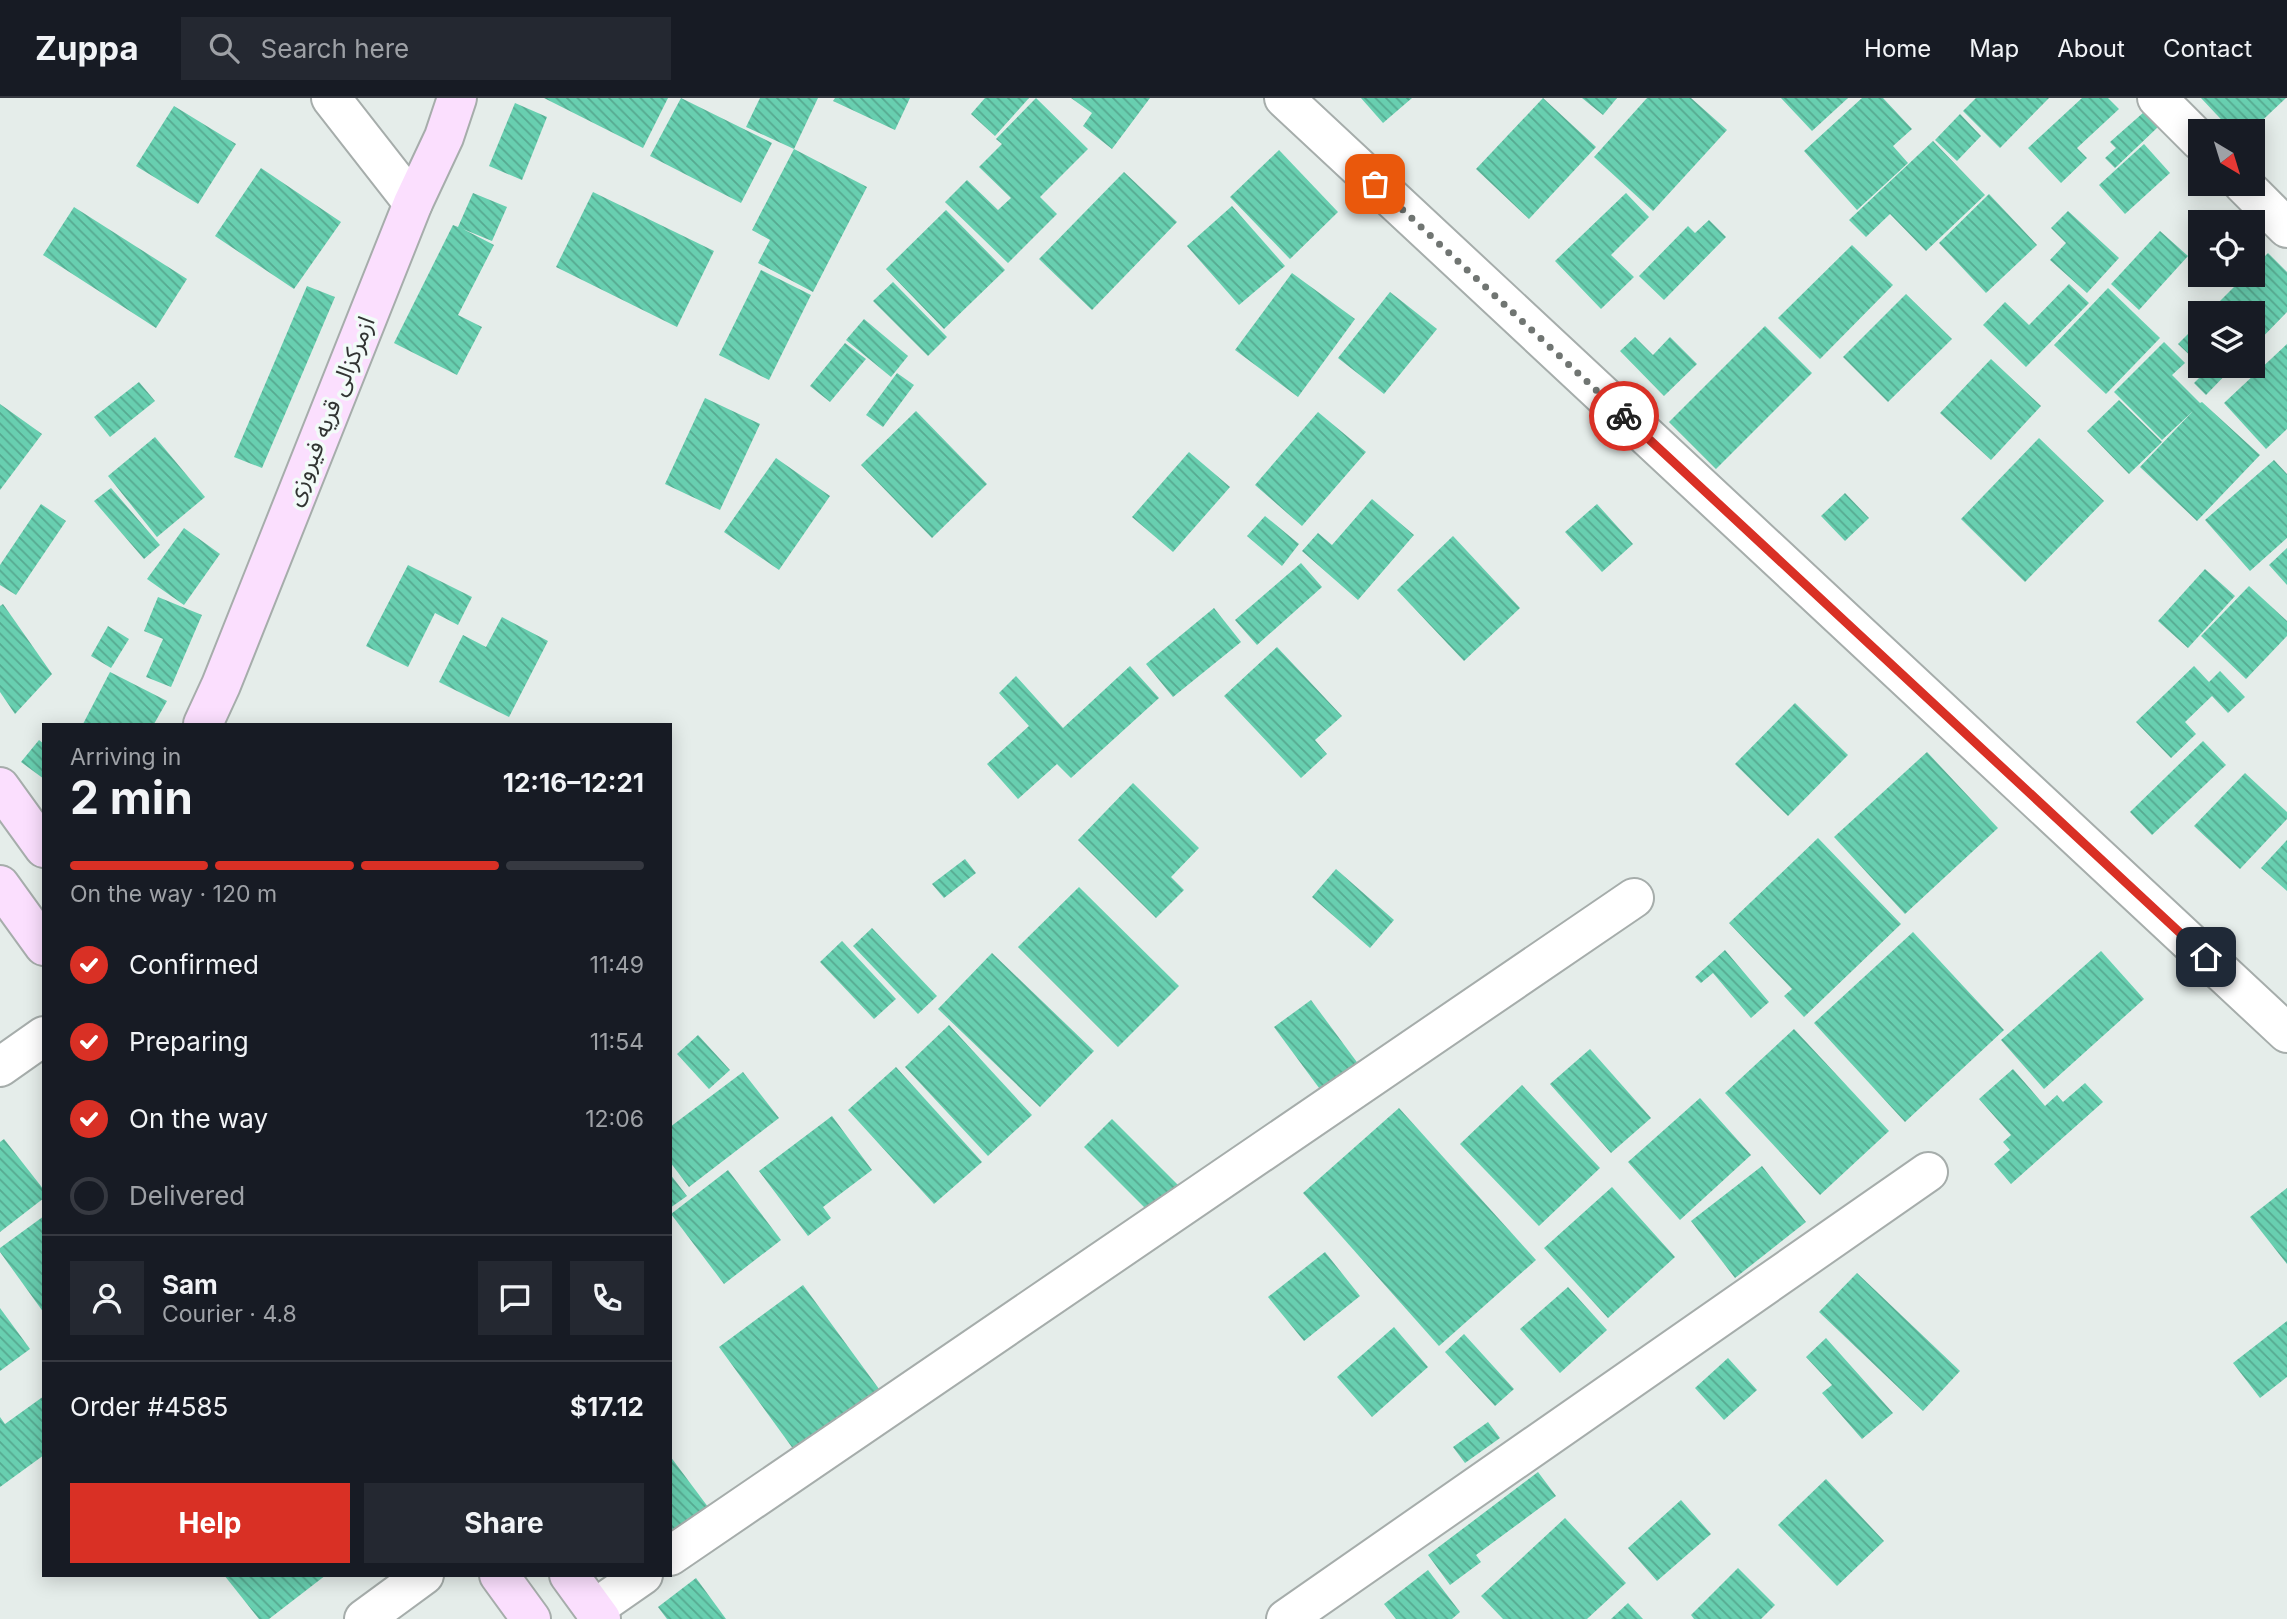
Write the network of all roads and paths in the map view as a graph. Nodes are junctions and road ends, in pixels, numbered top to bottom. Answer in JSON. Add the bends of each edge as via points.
{"nodes":[{"id":1,"x":331,"y":98,"type":"edge"},
{"id":2,"x":457,"y":98,"type":"edge"},
{"id":3,"x":1284,"y":98,"type":"edge"},
{"id":4,"x":2157,"y":98,"type":"edge"},
{"id":5,"x":2188,"y":129,"type":"edge"},
{"id":6,"x":2255,"y":196,"type":"edge"},
{"id":7,"x":413,"y":203,"type":"junction"},
{"id":8,"x":2287,"y":228,"type":"edge"},
{"id":9,"x":203,"y":723,"type":"edge"},
{"id":10,"x":0,"y":788,"type":"edge"},
{"id":11,"x":42,"y":845,"type":"edge"},
{"id":12,"x":0,"y":885,"type":"edge"},
{"id":13,"x":1634,"y":898,"type":"dead end"},
{"id":14,"x":42,"y":943,"type":"edge"},
{"id":15,"x":2287,"y":1033,"type":"edge"},
{"id":16,"x":42,"y":1037,"type":"edge"},
{"id":17,"x":0,"y":1067,"type":"edge"},
{"id":18,"x":1928,"y":1172,"type":"dead end"},
{"id":19,"x":672,"y":1555,"type":"edge"},
{"id":20,"x":421,"y":1577,"type":"edge"},
{"id":21,"x":500,"y":1577,"type":"edge"},
{"id":22,"x":570,"y":1577,"type":"edge"},
{"id":23,"x":641,"y":1577,"type":"edge"},
{"id":24,"x":597,"y":1614,"type":"edge"},
{"id":25,"x":364,"y":1619,"type":"edge"},
{"id":26,"x":531,"y":1619,"type":"edge"},
{"id":27,"x":1286,"y":1619,"type":"edge"}],
"edges":[{"from":1,"to":7,"type":"street"},
{"from":2,"to":7,"type":"street","name":"ازمرکزالی قریه فیروزی"},
{"from":3,"to":15,"type":"street"},
{"from":4,"to":5,"type":"street"},
{"from":6,"to":8,"type":"street"},
{"from":7,"to":9,"type":"street","name":"ازمرکزالی قریه فیروزی"},
{"from":10,"to":11,"type":"street"},
{"from":12,"to":14,"type":"street"},
{"from":13,"to":19,"type":"street"},
{"from":16,"to":17,"type":"street"},
{"from":18,"to":27,"type":"street"},
{"from":20,"to":25,"type":"street"},
{"from":21,"to":26,"type":"street"},
{"from":22,"to":24,"type":"street"},
{"from":23,"to":24,"type":"street"}]}
